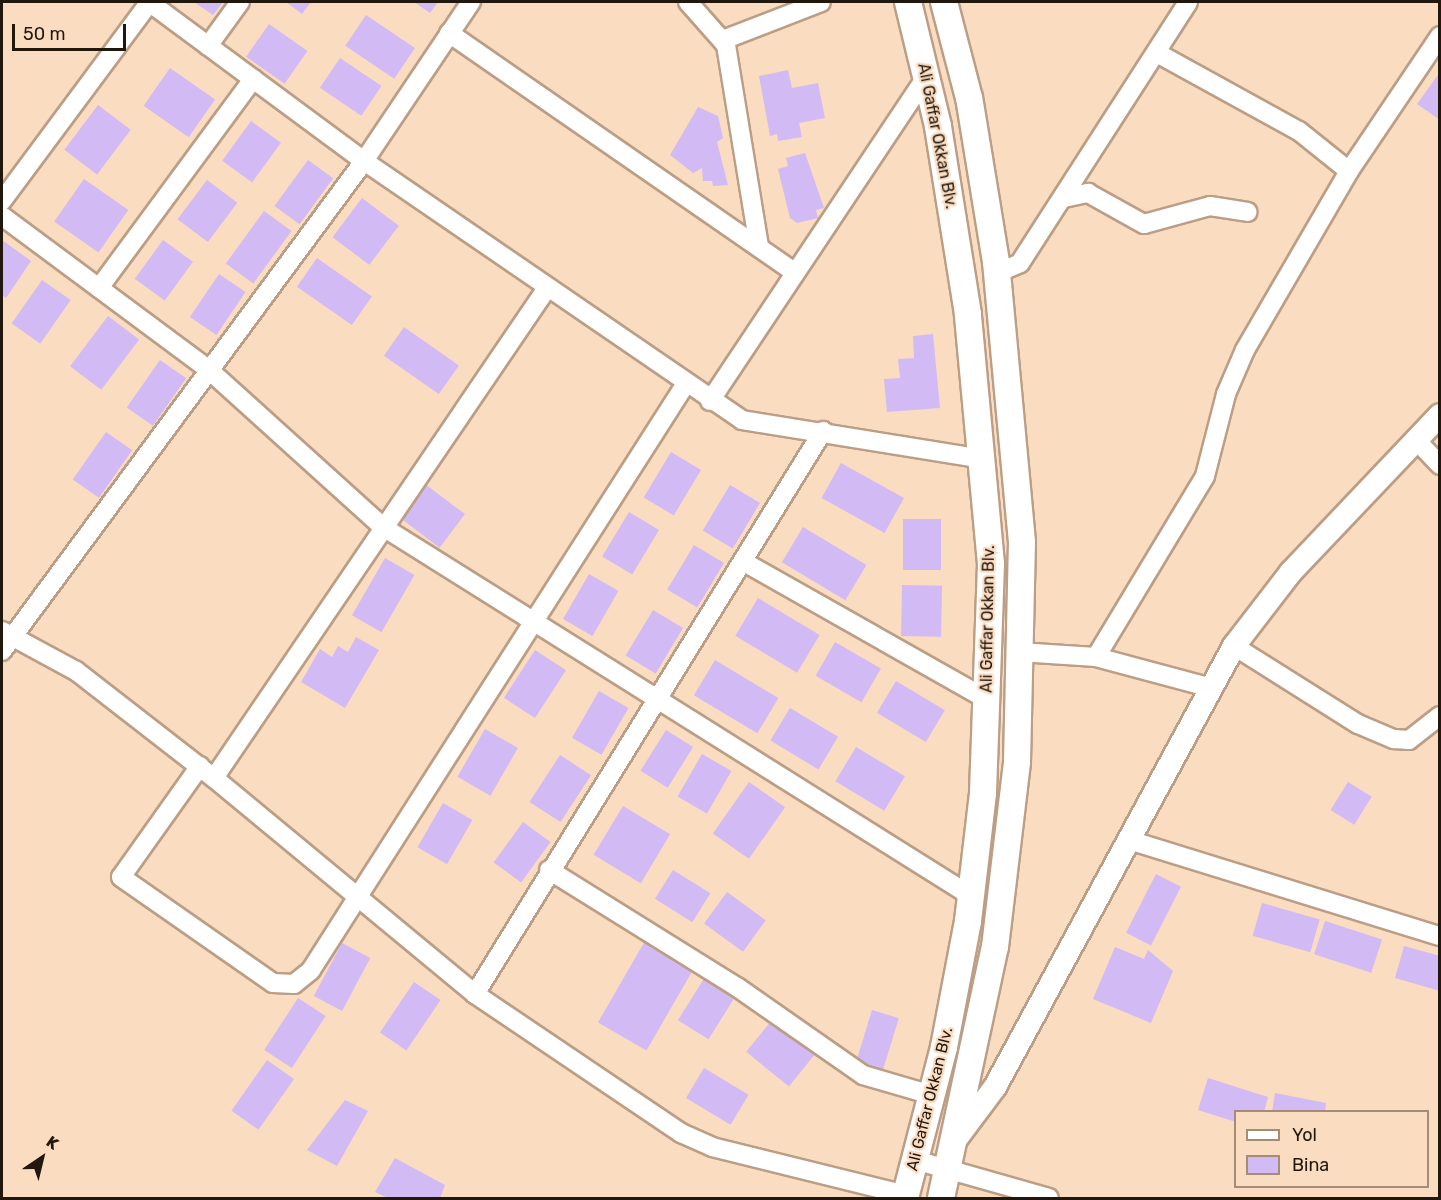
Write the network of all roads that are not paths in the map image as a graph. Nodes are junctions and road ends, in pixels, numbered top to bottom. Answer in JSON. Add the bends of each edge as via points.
{"nodes":[{"id":1,"x":149,"y":2,"type":"edge"},
{"id":2,"x":240,"y":2,"type":"edge"},
{"id":3,"x":471,"y":2,"type":"edge"},
{"id":4,"x":688,"y":2,"type":"edge"},
{"id":5,"x":821,"y":2,"type":"edge"},
{"id":6,"x":908,"y":2,"type":"edge"},
{"id":7,"x":944,"y":2,"type":"edge"},
{"id":8,"x":1188,"y":2,"type":"edge"},
{"id":9,"x":449,"y":33,"type":"junction"},
{"id":10,"x":1440,"y":36,"type":"edge"},
{"id":11,"x":723,"y":40,"type":"junction"},
{"id":12,"x":208,"y":46,"type":"junction"},
{"id":13,"x":1157,"y":53,"type":"junction"},
{"id":14,"x":927,"y":76,"type":"junction"},
{"id":15,"x":253,"y":80,"type":"junction"},
{"id":16,"x":364,"y":161,"type":"junction"},
{"id":17,"x":1349,"y":171,"type":"junction"},
{"id":18,"x":1064,"y":198,"type":"junction"},
{"id":19,"x":2,"y":201,"type":"edge"},
{"id":20,"x":1248,"y":212,"type":"dead end"},
{"id":21,"x":2,"y":216,"type":"edge"},
{"id":22,"x":759,"y":247,"type":"junction"},
{"id":23,"x":795,"y":273,"type":"junction"},
{"id":24,"x":997,"y":273,"type":"junction"},
{"id":25,"x":99,"y":288,"type":"junction"},
{"id":26,"x":547,"y":288,"type":"junction"},
{"id":27,"x":208,"y":369,"type":"junction"},
{"id":28,"x":685,"y":385,"type":"junction"},
{"id":29,"x":710,"y":401,"type":"junction"},
{"id":30,"x":1440,"y":415,"type":"edge"},
{"id":31,"x":823,"y":431,"type":"junction"},
{"id":32,"x":1416,"y":440,"type":"junction"},
{"id":33,"x":983,"y":459,"type":"junction"},
{"id":34,"x":1440,"y":465,"type":"edge"},
{"id":35,"x":383,"y":527,"type":"junction"},
{"id":36,"x":744,"y":562,"type":"junction"},
{"id":37,"x":531,"y":619,"type":"junction"},
{"id":38,"x":5,"y":639,"type":"edge"},
{"id":39,"x":1234,"y":646,"type":"junction"},
{"id":40,"x":1019,"y":652,"type":"junction"},
{"id":41,"x":1096,"y":657,"type":"junction"},
{"id":42,"x":1208,"y":687,"type":"junction"},
{"id":43,"x":661,"y":698,"type":"junction"},
{"id":44,"x":986,"y":699,"type":"junction"},
{"id":45,"x":1440,"y":716,"type":"edge"},
{"id":46,"x":200,"y":766,"type":"junction"},
{"id":47,"x":214,"y":778,"type":"junction"},
{"id":48,"x":1129,"y":840,"type":"junction"},
{"id":49,"x":549,"y":870,"type":"junction"},
{"id":50,"x":971,"y":896,"type":"junction"},
{"id":51,"x":359,"y":897,"type":"junction"},
{"id":52,"x":1440,"y":936,"type":"edge"},
{"id":53,"x":476,"y":994,"type":"junction"},
{"id":54,"x":932,"y":1095,"type":"junction"},
{"id":55,"x":954,"y":1142,"type":"junction"},
{"id":56,"x":915,"y":1160,"type":"junction"},
{"id":57,"x":948,"y":1171,"type":"junction"},
{"id":58,"x":905,"y":1197,"type":"edge"},
{"id":59,"x":941,"y":1198,"type":"edge"},
{"id":60,"x":1049,"y":1198,"type":"edge"}],
"edges":[{"from":1,"to":12,"type":"street"},
{"from":1,"to":19,"type":"street"},
{"from":2,"to":12,"type":"street"},
{"from":3,"to":9,"type":"street"},
{"from":4,"to":11,"type":"street"},
{"from":5,"to":11,"type":"street"},
{"from":6,"to":14,"type":"main road","name":"Ali Gaffar Okkan Blv."},
{"from":7,"to":24,"type":"main road","name":"Ali Gaffar Okkan Blv.","via":[[969,98]]},
{"from":8,"to":13,"type":"street"},
{"from":9,"to":16,"type":"street"},
{"from":9,"to":22,"type":"street"},
{"from":10,"to":17,"type":"street"},
{"from":11,"to":22,"type":"street"},
{"from":12,"to":15,"type":"street"},
{"from":13,"to":17,"type":"street","via":[[1299,131]]},
{"from":13,"to":18,"type":"street"},
{"from":14,"to":23,"type":"street"},
{"from":14,"to":33,"type":"main road","name":"Ali Gaffar Okkan Blv.","via":[[968,314]]},
{"from":15,"to":16,"type":"street"},
{"from":15,"to":25,"type":"street"},
{"from":16,"to":26,"type":"street"},
{"from":16,"to":27,"type":"street"},
{"from":17,"to":41,"type":"street","via":[[1245,350],[1226,394],[1205,476]]},
{"from":18,"to":20,"type":"street","via":[[1088,193],[1144,224],[1210,206]]},
{"from":18,"to":24,"type":"street","via":[[1020,263]]},
{"from":21,"to":25,"type":"street"},
{"from":22,"to":23,"type":"street"},
{"from":23,"to":29,"type":"street"},
{"from":24,"to":40,"type":"main road","name":"Ali Gaffar Okkan Blv.","via":[[1022,542]]},
{"from":25,"to":27,"type":"street"},
{"from":26,"to":28,"type":"street"},
{"from":26,"to":35,"type":"street"},
{"from":27,"to":35,"type":"street"},
{"from":27,"to":38,"type":"street"},
{"from":28,"to":29,"type":"street"},
{"from":28,"to":37,"type":"street"},
{"from":29,"to":31,"type":"street","via":[[742,420]]},
{"from":30,"to":32,"type":"street"},
{"from":31,"to":33,"type":"street"},
{"from":31,"to":36,"type":"street"},
{"from":32,"to":34,"type":"street"},
{"from":32,"to":39,"type":"street","via":[[1291,572]]},
{"from":33,"to":44,"type":"main road","name":"Ali Gaffar Okkan Blv.","via":[[991,564]]},
{"from":35,"to":37,"type":"street"},
{"from":35,"to":47,"type":"street"},
{"from":36,"to":43,"type":"street"},
{"from":36,"to":44,"type":"street"},
{"from":37,"to":43,"type":"street"},
{"from":37,"to":51,"type":"street"},
{"from":38,"to":46,"type":"street","via":[[76,671]]},
{"from":39,"to":42,"type":"street"},
{"from":39,"to":45,"type":"street","via":[[1358,724],[1394,739],[1409,740]]},
{"from":40,"to":41,"type":"street"},
{"from":40,"to":55,"type":"main road","name":"Ali Gaffar Okkan Blv.","via":[[1017,762],[995,947]]},
{"from":41,"to":42,"type":"street"},
{"from":42,"to":48,"type":"street"},
{"from":43,"to":49,"type":"street"},
{"from":43,"to":50,"type":"street"},
{"from":44,"to":50,"type":"main road","name":"Ali Gaffar Okkan Blv.","via":[[983,793]]},
{"from":46,"to":47,"type":"street"},
{"from":46,"to":51,"type":"street","via":[[121,877],[273,982],[285,985],[311,970]]},
{"from":47,"to":51,"type":"street"},
{"from":48,"to":52,"type":"street"},
{"from":48,"to":55,"type":"street","via":[[995,1087]]},
{"from":49,"to":53,"type":"street"},
{"from":49,"to":54,"type":"street","via":[[737,987],[863,1075]]},
{"from":50,"to":54,"type":"main road","name":"Ali Gaffar Okkan Blv."},
{"from":51,"to":53,"type":"street"},
{"from":53,"to":58,"type":"street","via":[[712,1147]]},
{"from":54,"to":56,"type":"main road","name":"Ali Gaffar Okkan Blv."},
{"from":55,"to":57,"type":"main road","name":"Ali Gaffar Okkan Blv."},
{"from":56,"to":57,"type":"street"},
{"from":56,"to":58,"type":"main road","name":"Ali Gaffar Okkan Blv."},
{"from":57,"to":59,"type":"main road","name":"Ali Gaffar Okkan Blv."},
{"from":57,"to":60,"type":"street"}]}
